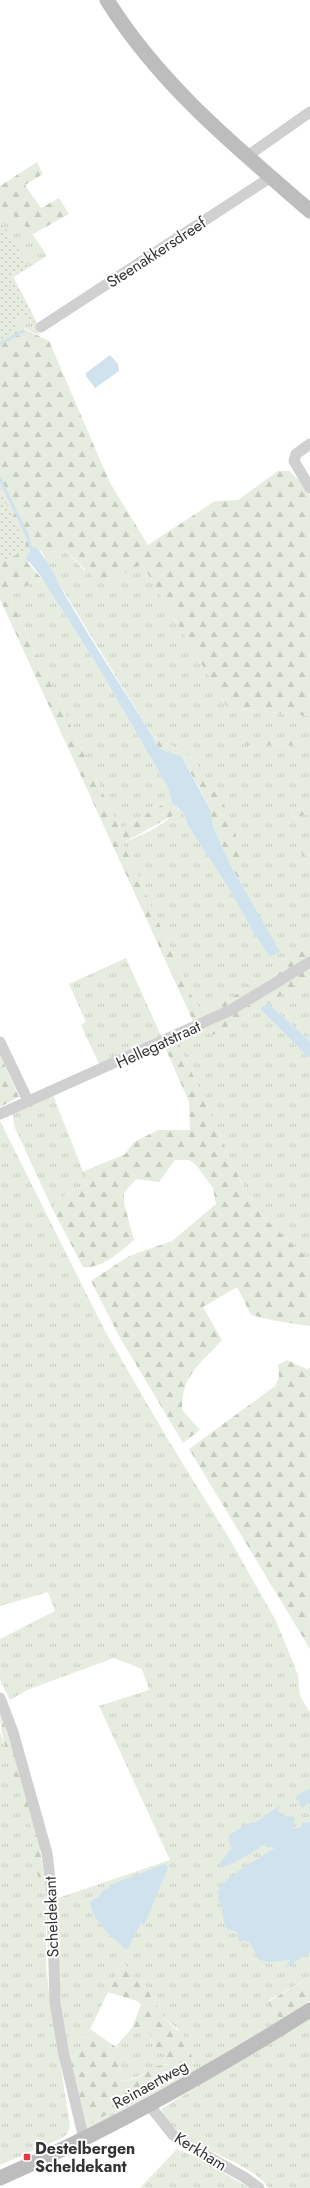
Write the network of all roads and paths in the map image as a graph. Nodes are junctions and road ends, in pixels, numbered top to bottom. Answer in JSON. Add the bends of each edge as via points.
{"nodes":[{"id":1,"x":107,"y":0,"type":"edge"},
{"id":2,"x":310,"y":112,"type":"edge"},
{"id":3,"x":246,"y":157,"type":"junction"},
{"id":4,"x":271,"y":178,"type":"junction"},
{"id":5,"x":310,"y":211,"type":"edge"},
{"id":6,"x":41,"y":326,"type":"dead end"},
{"id":7,"x":310,"y":444,"type":"edge"},
{"id":8,"x":310,"y":488,"type":"edge"},
{"id":9,"x":310,"y":962,"type":"edge"},
{"id":10,"x":0,"y":1042,"type":"edge"},
{"id":11,"x":28,"y":1101,"type":"junction"},
{"id":12,"x":0,"y":1114,"type":"edge"},
{"id":13,"x":0,"y":1698,"type":"edge"},
{"id":14,"x":310,"y":2010,"type":"edge"},
{"id":15,"x":150,"y":2106,"type":"junction"},
{"id":16,"x":84,"y":2139,"type":"junction"},
{"id":17,"x":0,"y":2178,"type":"edge"},
{"id":18,"x":259,"y":2188,"type":"edge"}],
"edges":[{"from":1,"to":3,"type":"main road","via":[[138,45],[170,83]]},
{"from":2,"to":3,"type":"street"},
{"from":3,"to":4,"type":"main road"},
{"from":4,"to":5,"type":"main road"},
{"from":4,"to":6,"type":"street","name":"Steenakkersdreef"},
{"from":7,"to":8,"type":"street","via":[[296,454],[294,461]]},
{"from":9,"to":11,"type":"street","name":"Hellegatstraat","via":[[231,1010]]},
{"from":10,"to":11,"type":"street"},
{"from":11,"to":12,"type":"street","name":"Hellegatstraat"},
{"from":13,"to":16,"type":"street","name":"Scheldekant","via":[[13,1732],[47,1853],[52,1897],[55,2002],[64,2055]]},
{"from":14,"to":15,"type":"main road","name":"Reinaertweg"},
{"from":15,"to":16,"type":"main road","name":"Reinaertweg"},
{"from":15,"to":18,"type":"street","name":"Kerkham","via":[[180,2140],[244,2176]]},
{"from":16,"to":17,"type":"main road","name":"Reinaertweg"}]}
